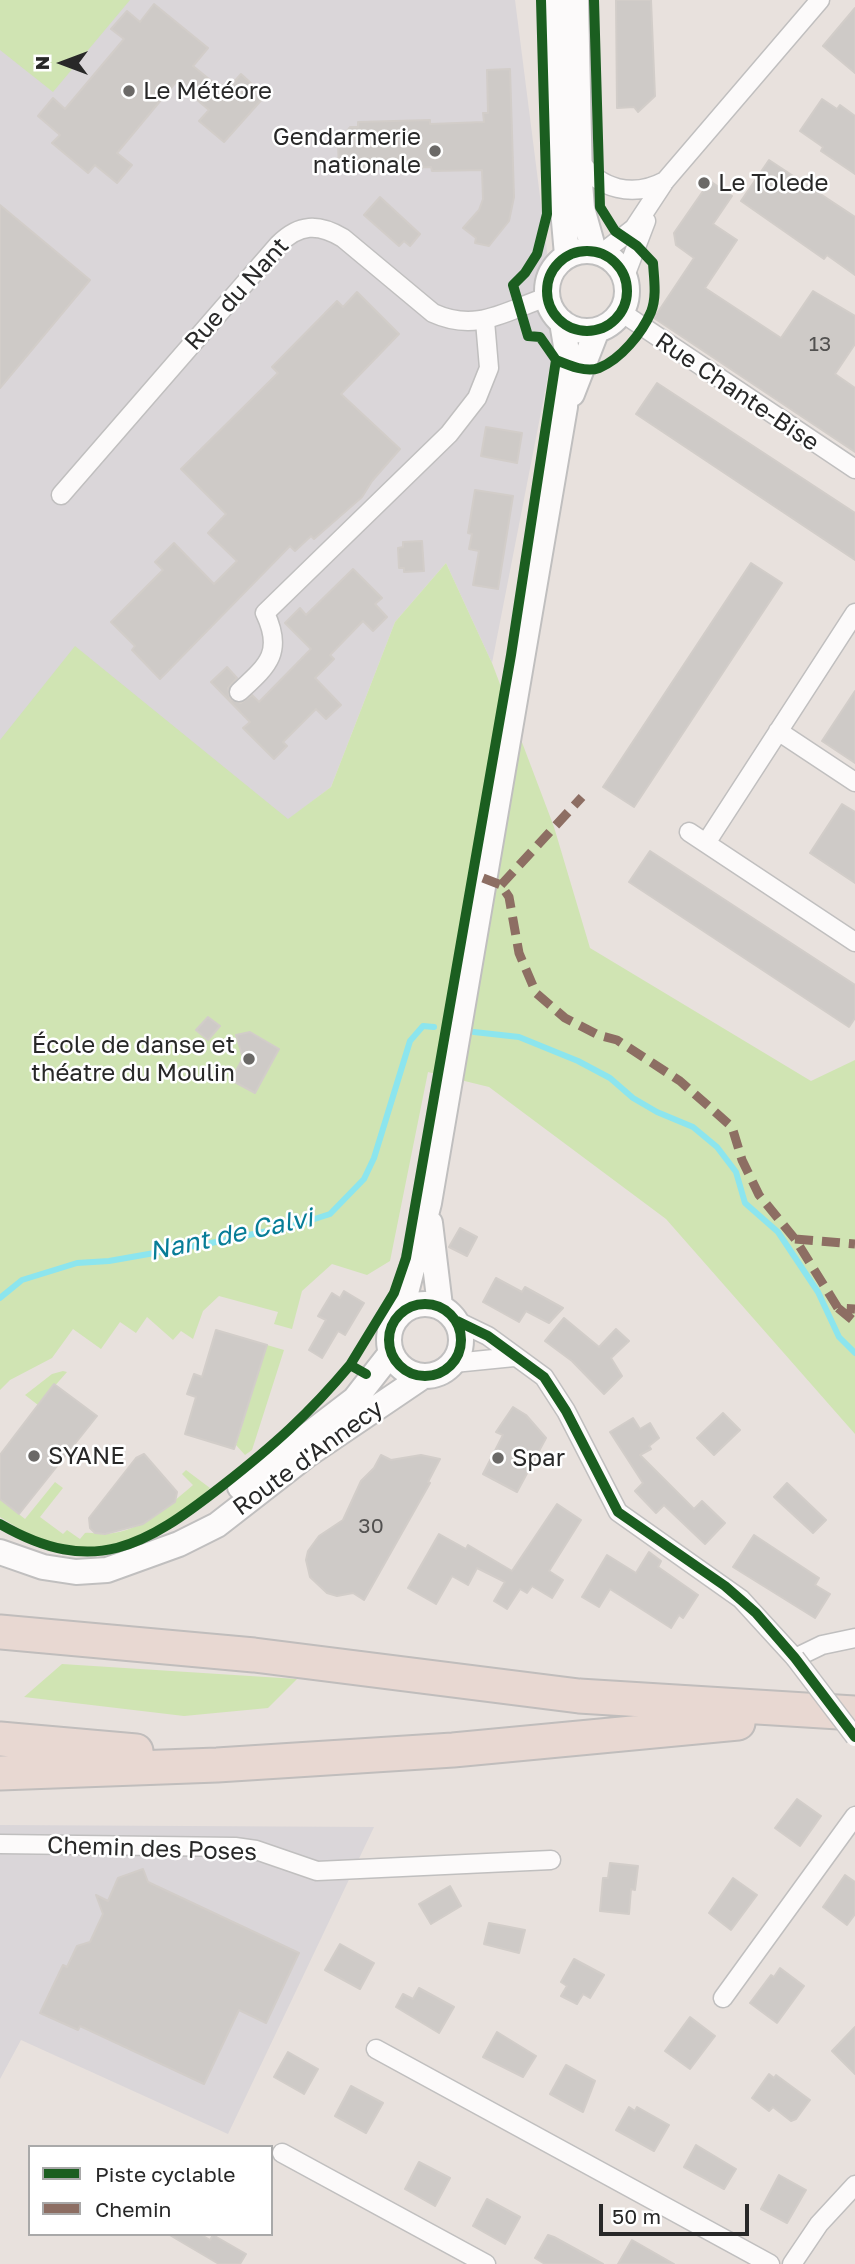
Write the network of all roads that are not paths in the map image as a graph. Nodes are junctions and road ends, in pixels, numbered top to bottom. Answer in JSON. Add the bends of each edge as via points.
{"nodes":[{"id":1,"x":556,"y":0,"type":"edge"},
{"id":2,"x":576,"y":0,"type":"edge"},
{"id":3,"x":820,"y":0,"type":"edge"},
{"id":4,"x":579,"y":160,"type":"junction"},
{"id":5,"x":665,"y":181,"type":"junction"},
{"id":6,"x":651,"y":204,"type":"junction"},
{"id":7,"x":598,"y":252,"type":"junction"},
{"id":8,"x":567,"y":255,"type":"junction"},
{"id":9,"x":625,"y":276,"type":"junction"},
{"id":10,"x":547,"y":298,"type":"junction"},
{"id":11,"x":621,"y":312,"type":"junction"},
{"id":12,"x":485,"y":321,"type":"junction"},
{"id":13,"x":562,"y":322,"type":"junction"},
{"id":14,"x":597,"y":330,"type":"junction"},
{"id":15,"x":565,"y":407,"type":"junction"},
{"id":16,"x":855,"y":469,"type":"edge"},
{"id":17,"x":61,"y":495,"type":"dead end"},
{"id":18,"x":855,"y":613,"type":"edge"},
{"id":19,"x":239,"y":692,"type":"dead end"},
{"id":20,"x":778,"y":731,"type":"junction"},
{"id":21,"x":855,"y":782,"type":"edge"},
{"id":22,"x":689,"y":832,"type":"dead end"},
{"id":23,"x":706,"y":843,"type":"junction"},
{"id":24,"x":855,"y":942,"type":"edge"},
{"id":25,"x":429,"y":1203,"type":"junction"},
{"id":26,"x":401,"y":1312,"type":"junction"},
{"id":27,"x":448,"y":1313,"type":"junction"},
{"id":28,"x":391,"y":1353,"type":"junction"},
{"id":29,"x":514,"y":1357,"type":"junction"},
{"id":30,"x":454,"y":1363,"type":"junction"},
{"id":31,"x":422,"y":1377,"type":"junction"},
{"id":32,"x":192,"y":1535,"type":"junction"},
{"id":33,"x":4,"y":1551,"type":"edge"},
{"id":34,"x":0,"y":1632,"type":"edge"},
{"id":35,"x":855,"y":1638,"type":"edge"},
{"id":36,"x":796,"y":1658,"type":"junction"},
{"id":37,"x":855,"y":1715,"type":"edge"},
{"id":38,"x":855,"y":1737,"type":"edge"},
{"id":39,"x":0,"y":1739,"type":"edge"},
{"id":40,"x":384,"y":1753,"type":"junction"},
{"id":41,"x":0,"y":1773,"type":"edge"},
{"id":42,"x":855,"y":1816,"type":"edge"},
{"id":43,"x":0,"y":1844,"type":"edge"},
{"id":44,"x":551,"y":1860,"type":"dead end"},
{"id":45,"x":723,"y":1998,"type":"dead end"},
{"id":46,"x":376,"y":2049,"type":"dead end"},
{"id":47,"x":282,"y":2153,"type":"dead end"},
{"id":48,"x":855,"y":2185,"type":"edge"},
{"id":49,"x":486,"y":2264,"type":"edge"},
{"id":50,"x":770,"y":2264,"type":"edge"},
{"id":51,"x":792,"y":2264,"type":"edge"}],
"edges":[{"from":1,"to":8,"type":"main road"},
{"from":2,"to":4,"type":"main road"},
{"from":3,"to":5,"type":"street"},
{"from":4,"to":5,"type":"street","via":[[591,175],[614,188],[640,190]]},
{"from":4,"to":7,"type":"main road","via":[[582,208]]},
{"from":5,"to":6,"type":"street"},
{"from":6,"to":7,"type":"street","via":[[625,238]]},
{"from":6,"to":9,"type":"street"},
{"from":7,"to":8,"type":"main road"},
{"from":7,"to":9,"type":"main road","via":[[616,262]]},
{"from":8,"to":10,"type":"main road","via":[[551,273]]},
{"from":9,"to":11,"type":"main road","via":[[627,294]]},
{"from":10,"to":12,"type":"street","name":"Rue du Nant"},
{"from":10,"to":13,"type":"main road"},
{"from":11,"to":14,"type":"main road"},
{"from":11,"to":16,"type":"street","name":"Rue Chante-Bise"},
{"from":12,"to":17,"type":"street","name":"Rue du Nant","via":[[449,321],[433,313],[343,238],[329,229],[301,228],[279,244]]},
{"from":12,"to":19,"type":"street","via":[[489,368],[477,398],[439,443],[265,613],[273,641],[271,660]]},
{"from":13,"to":14,"type":"main road","via":[[578,330]]},
{"from":13,"to":15,"type":"main road","via":[[568,358]]},
{"from":14,"to":15,"type":"main road"},
{"from":15,"to":25,"type":"main road"},
{"from":18,"to":20,"type":"street"},
{"from":20,"to":21,"type":"street"},
{"from":20,"to":23,"type":"street"},
{"from":22,"to":23,"type":"street"},
{"from":23,"to":24,"type":"street"},
{"from":25,"to":26,"type":"main road"},
{"from":25,"to":27,"type":"main road","via":[[433,1273]]},
{"from":26,"to":27,"type":"main road","via":[[419,1304]]},
{"from":26,"to":28,"type":"main road","via":[[388,1339]]},
{"from":27,"to":29,"type":"street"},
{"from":27,"to":30,"type":"main road","via":[[462,1335]]},
{"from":28,"to":31,"type":"main road","via":[[403,1370]]},
{"from":28,"to":32,"type":"main road","name":"Route d'Annecy","via":[[355,1399],[214,1508]]},
{"from":29,"to":30,"type":"street"},
{"from":29,"to":36,"type":"street","via":[[536,1370],[554,1390],[618,1512],[741,1599]]},
{"from":30,"to":31,"type":"main road","via":[[440,1374]]},
{"from":31,"to":32,"type":"main road","name":"Route d'Annecy","via":[[307,1455],[217,1525]]},
{"from":32,"to":33,"type":"main road","name":"Route d'Annecy","via":[[107,1570],[43,1567]]},
{"from":34,"to":37,"type":"highway","via":[[254,1655],[579,1696]]},
{"from":35,"to":36,"type":"street","via":[[822,1645]]},
{"from":36,"to":38,"type":"street","bridge":true},
{"from":37,"to":40,"type":"highway"},
{"from":39,"to":40,"type":"highway","via":[[215,1755]]},
{"from":40,"to":41,"type":"highway"},
{"from":42,"to":45,"type":"street"},
{"from":43,"to":44,"type":"street","name":"Chemin des Poses","via":[[235,1847],[317,1871]]},
{"from":46,"to":50,"type":"street"},
{"from":47,"to":49,"type":"street"},
{"from":48,"to":51,"type":"street","via":[[819,2224]]}]}
